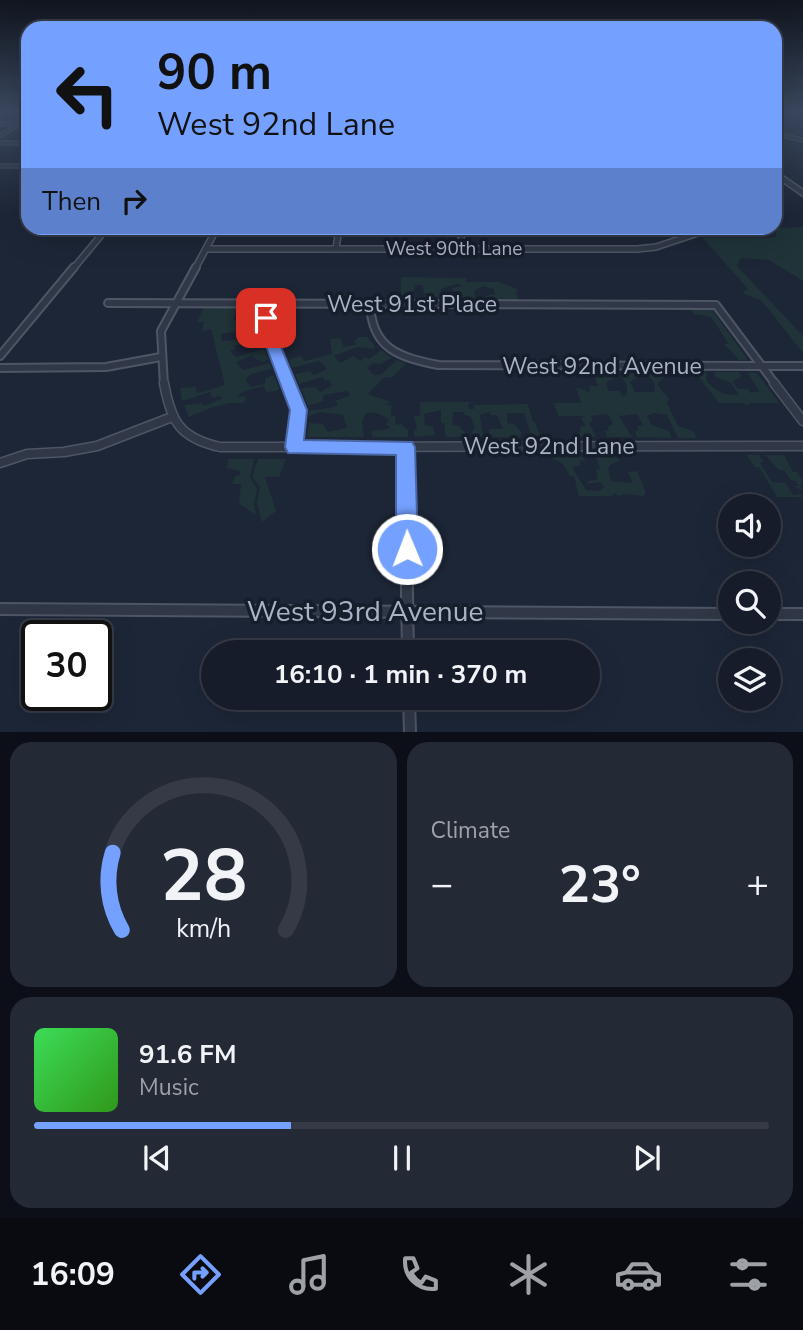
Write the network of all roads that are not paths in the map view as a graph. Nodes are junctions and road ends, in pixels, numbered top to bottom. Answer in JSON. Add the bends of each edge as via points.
{"nodes":[{"id":1,"x":0,"y":166,"type":"edge"},
{"id":2,"x":21,"y":166,"type":"edge"},
{"id":3,"x":782,"y":178,"type":"edge"},
{"id":4,"x":782,"y":183,"type":"edge"},
{"id":5,"x":789,"y":183,"type":"junction"},
{"id":6,"x":803,"y":193,"type":"edge"},
{"id":7,"x":101,"y":235,"type":"edge"},
{"id":8,"x":213,"y":235,"type":"edge"},
{"id":9,"x":338,"y":235,"type":"edge"},
{"id":10,"x":461,"y":235,"type":"edge"},
{"id":11,"x":689,"y":235,"type":"edge"},
{"id":12,"x":206,"y":249,"type":"junction"},
{"id":13,"x":336,"y":249,"type":"junction"},
{"id":14,"x":464,"y":249,"type":"junction"},
{"id":15,"x":108,"y":303,"type":"dead end"},
{"id":16,"x":176,"y":303,"type":"junction"},
{"id":17,"x":269,"y":304,"type":"junction"},
{"id":18,"x":370,"y":304,"type":"junction"},
{"id":19,"x":0,"y":356,"type":"edge"},
{"id":20,"x":161,"y":358,"type":"junction"},
{"id":21,"x":762,"y":366,"type":"junction"},
{"id":22,"x":803,"y":366,"type":"edge"},
{"id":23,"x":0,"y":368,"type":"edge"},
{"id":24,"x":172,"y":417,"type":"junction"},
{"id":25,"x":803,"y":421,"type":"edge"},
{"id":26,"x":803,"y":446,"type":"edge"},
{"id":27,"x":294,"y":447,"type":"junction"},
{"id":28,"x":405,"y":447,"type":"junction"},
{"id":29,"x":0,"y":463,"type":"edge"},
{"id":30,"x":0,"y":610,"type":"edge"},
{"id":31,"x":407,"y":613,"type":"junction"},
{"id":32,"x":718,"y":614,"type":"edge"},
{"id":33,"x":781,"y":614,"type":"edge"},
{"id":34,"x":803,"y":614,"type":"edge"},
{"id":35,"x":408,"y":640,"type":"edge"},
{"id":36,"x":409,"y":710,"type":"edge"},
{"id":37,"x":410,"y":732,"type":"edge"}],
"edges":[{"from":1,"to":2,"type":"street"},
{"from":3,"to":5,"type":"street"},
{"from":4,"to":5,"type":"street"},
{"from":5,"to":6,"type":"street"},
{"from":7,"to":19,"type":"street"},
{"from":8,"to":12,"type":"street"},
{"from":9,"to":13,"type":"street"},
{"from":10,"to":14,"type":"street"},
{"from":11,"to":14,"type":"street","name":"West 90th Lane","via":[[645,249]]},
{"from":12,"to":13,"type":"street","name":"West 90th Lane"},
{"from":12,"to":16,"type":"street"},
{"from":13,"to":14,"type":"street","name":"West 90th Lane"},
{"from":15,"to":16,"type":"street","name":"West 91st Place"},
{"from":16,"to":17,"type":"street","name":"West 91st Place"},
{"from":16,"to":20,"type":"street","via":[[162,331]]},
{"from":17,"to":18,"type":"street","name":"West 91st Place"},
{"from":17,"to":27,"type":"street","via":[[267,330],[298,410]]},
{"from":18,"to":21,"type":"street","name":"West 91st Place","via":[[716,305]]},
{"from":18,"to":21,"type":"street","name":"West 92nd Avenue","via":[[371,328],[386,345],[402,355],[438,365]]},
{"from":20,"to":23,"type":"street","via":[[106,367]]},
{"from":20,"to":24,"type":"street"},
{"from":21,"to":22,"type":"street","name":"West 92nd Avenue"},
{"from":21,"to":25,"type":"street"},
{"from":24,"to":27,"type":"street","name":"West 92nd Lane","via":[[193,439],[220,447]]},
{"from":24,"to":29,"type":"street","via":[[97,446],[27,454]]},
{"from":26,"to":28,"type":"street","name":"West 92nd Lane"},
{"from":27,"to":28,"type":"street","name":"West 92nd Lane"},
{"from":28,"to":31,"type":"street"},
{"from":30,"to":31,"type":"street","name":"West 93rd Avenue"},
{"from":31,"to":32,"type":"street","name":"West 93rd Avenue"},
{"from":31,"to":35,"type":"street"},
{"from":33,"to":34,"type":"street"},
{"from":36,"to":37,"type":"street"}]}
